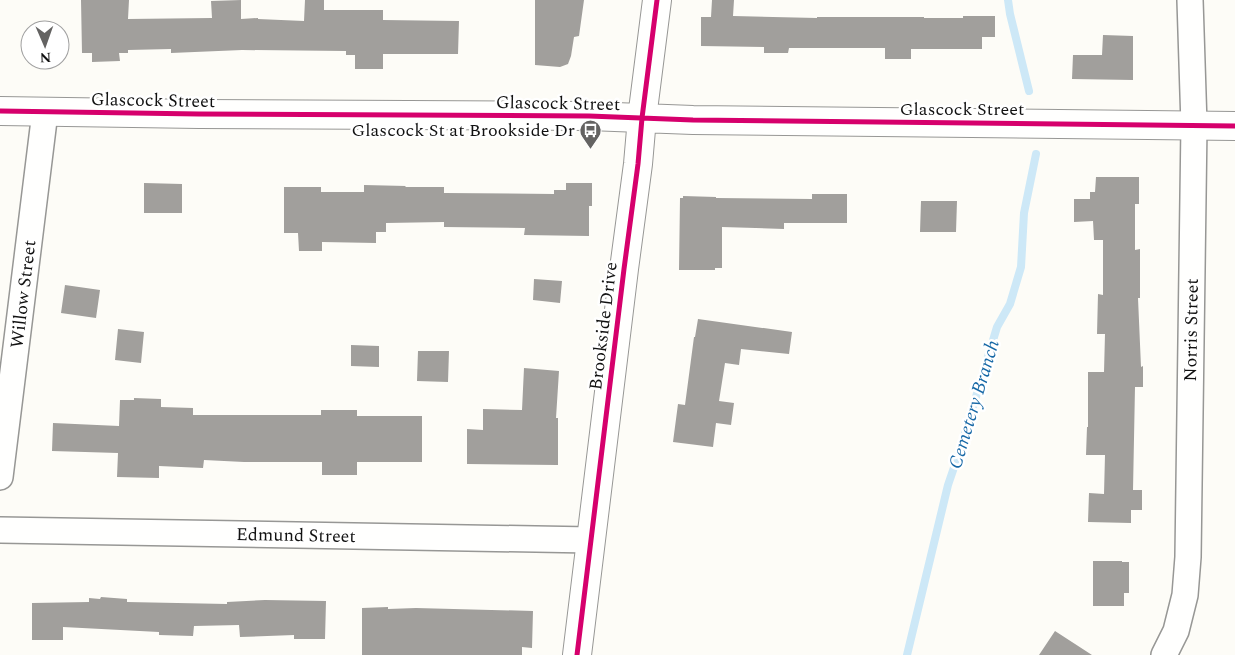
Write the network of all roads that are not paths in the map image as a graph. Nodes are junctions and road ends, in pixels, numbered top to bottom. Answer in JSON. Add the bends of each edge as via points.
{"nodes":[{"id":1,"x":657,"y":0,"type":"edge"},
{"id":2,"x":1190,"y":0,"type":"edge"},
{"id":3,"x":0,"y":111,"type":"edge"},
{"id":4,"x":45,"y":112,"type":"junction"},
{"id":5,"x":642,"y":118,"type":"junction"},
{"id":6,"x":1194,"y":125,"type":"junction"},
{"id":7,"x":1235,"y":126,"type":"edge"},
{"id":8,"x":0,"y":477,"type":"edge"},
{"id":9,"x":0,"y":530,"type":"edge"},
{"id":10,"x":591,"y":540,"type":"junction"},
{"id":11,"x":577,"y":655,"type":"edge"},
{"id":12,"x":1164,"y":655,"type":"edge"}],
"edges":[{"from":1,"to":5,"type":"street","name":"Brookside Drive"},
{"from":2,"to":6,"type":"street","name":"Norris Street"},
{"from":3,"to":4,"type":"street","name":"Glascock Street"},
{"from":4,"to":5,"type":"street","name":"Glascock Street"},
{"from":4,"to":8,"type":"street","name":"Willow Street"},
{"from":5,"to":6,"type":"street","name":"Glascock Street"},
{"from":5,"to":10,"type":"street","name":"Brookside Drive"},
{"from":6,"to":7,"type":"street","name":"Glascock Street"},
{"from":6,"to":12,"type":"street","name":"Norris Street","via":[[1188,557],[1185,595],[1176,631]]},
{"from":9,"to":10,"type":"street","name":"Edmund Street"},
{"from":10,"to":11,"type":"street","name":"Brookside Drive"}]}
